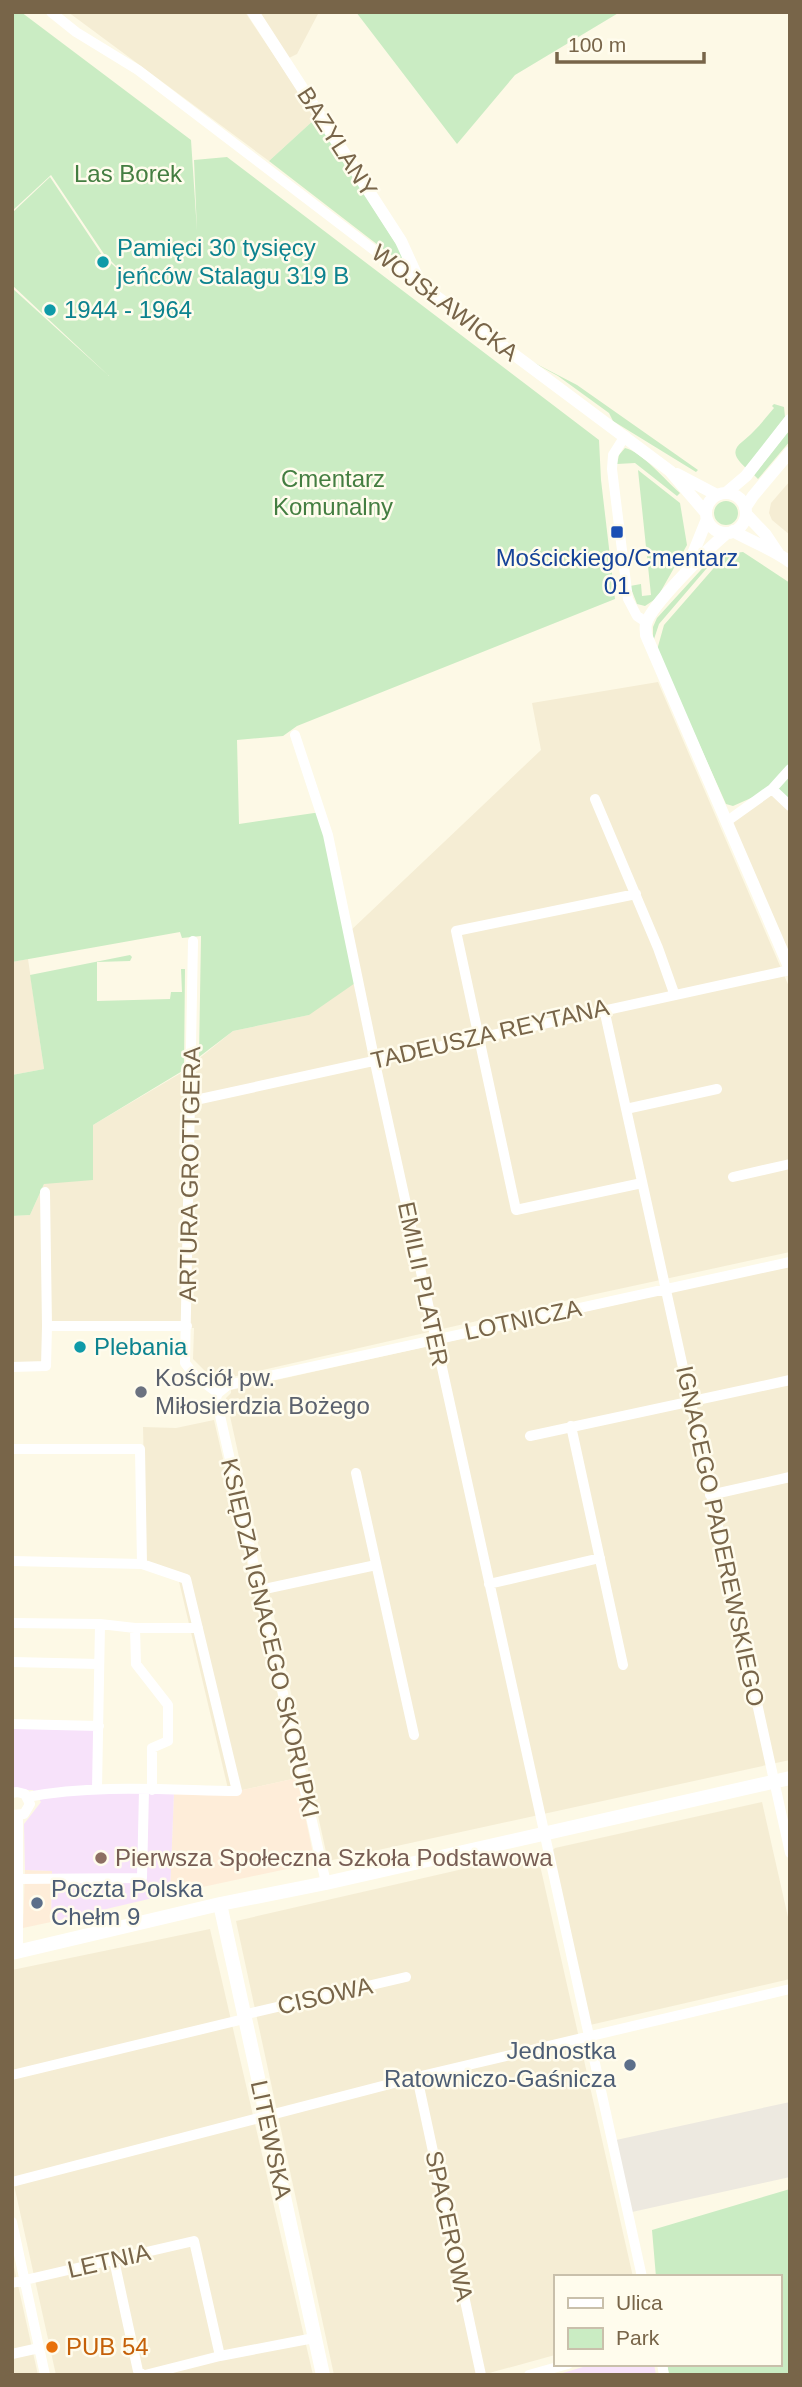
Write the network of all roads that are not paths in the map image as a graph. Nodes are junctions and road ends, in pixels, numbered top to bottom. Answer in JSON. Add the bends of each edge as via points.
{"nodes":[{"id":1,"x":51,"y":12,"type":"edge"},
{"id":2,"x":253,"y":12,"type":"edge"},
{"id":3,"x":415,"y":275,"type":"junction"},
{"id":4,"x":790,"y":420,"type":"edge"},
{"id":5,"x":625,"y":436,"type":"junction"},
{"id":6,"x":790,"y":452,"type":"edge"},
{"id":7,"x":670,"y":471,"type":"junction"},
{"id":8,"x":721,"y":494,"type":"junction"},
{"id":9,"x":746,"y":511,"type":"junction"},
{"id":10,"x":707,"y":516,"type":"junction"},
{"id":11,"x":730,"y":532,"type":"junction"},
{"id":12,"x":778,"y":553,"type":"junction"},
{"id":13,"x":790,"y":562,"type":"edge"},
{"id":14,"x":685,"y":573,"type":"junction"},
{"id":15,"x":646,"y":622,"type":"junction"},
{"id":16,"x":295,"y":735,"type":"dead end"},
{"id":17,"x":790,"y":769,"type":"edge"},
{"id":18,"x":772,"y":789,"type":"junction"},
{"id":19,"x":595,"y":799,"type":"dead end"},
{"id":20,"x":790,"y":806,"type":"edge"},
{"id":21,"x":726,"y":822,"type":"junction"},
{"id":22,"x":636,"y":894,"type":"junction"},
{"id":23,"x":193,"y":941,"type":"dead end"},
{"id":24,"x":790,"y":969,"type":"edge"},
{"id":25,"x":674,"y":993,"type":"junction"},
{"id":26,"x":604,"y":1009,"type":"junction"},
{"id":27,"x":478,"y":1037,"type":"junction"},
{"id":28,"x":374,"y":1060,"type":"junction"},
{"id":29,"x":717,"y":1089,"type":"dead end"},
{"id":30,"x":191,"y":1101,"type":"junction"},
{"id":31,"x":626,"y":1109,"type":"junction"},
{"id":32,"x":790,"y":1164,"type":"edge"},
{"id":33,"x":733,"y":1177,"type":"dead end"},
{"id":34,"x":642,"y":1183,"type":"junction"},
{"id":35,"x":45,"y":1192,"type":"dead end"},
{"id":36,"x":790,"y":1262,"type":"edge"},
{"id":37,"x":666,"y":1289,"type":"junction"},
{"id":38,"x":47,"y":1326,"type":"junction"},
{"id":39,"x":187,"y":1326,"type":"junction"},
{"id":40,"x":435,"y":1339,"type":"junction"},
{"id":41,"x":12,"y":1367,"type":"edge"},
{"id":42,"x":790,"y":1380,"type":"edge"},
{"id":43,"x":218,"y":1393,"type":"junction"},
{"id":44,"x":690,"y":1400,"type":"junction"},
{"id":45,"x":571,"y":1426,"type":"junction"},
{"id":46,"x":530,"y":1436,"type":"dead end"},
{"id":47,"x":12,"y":1449,"type":"edge"},
{"id":48,"x":356,"y":1474,"type":"dead end"},
{"id":49,"x":790,"y":1477,"type":"edge"},
{"id":50,"x":710,"y":1495,"type":"junction"},
{"id":51,"x":600,"y":1558,"type":"junction"},
{"id":52,"x":12,"y":1561,"type":"edge"},
{"id":53,"x":142,"y":1564,"type":"junction"},
{"id":54,"x":376,"y":1565,"type":"junction"},
{"id":55,"x":489,"y":1584,"type":"junction"},
{"id":56,"x":260,"y":1590,"type":"junction"},
{"id":57,"x":12,"y":1623,"type":"edge"},
{"id":58,"x":100,"y":1624,"type":"junction"},
{"id":59,"x":198,"y":1628,"type":"junction"},
{"id":60,"x":135,"y":1629,"type":"junction"},
{"id":61,"x":12,"y":1662,"type":"edge"},
{"id":62,"x":99,"y":1664,"type":"junction"},
{"id":63,"x":623,"y":1665,"type":"dead end"},
{"id":64,"x":12,"y":1724,"type":"edge"},
{"id":65,"x":99,"y":1726,"type":"junction"},
{"id":66,"x":414,"y":1735,"type":"dead end"},
{"id":67,"x":790,"y":1779,"type":"edge"},
{"id":68,"x":774,"y":1782,"type":"junction"},
{"id":69,"x":97,"y":1789,"type":"junction"},
{"id":70,"x":148,"y":1790,"type":"junction"},
{"id":71,"x":12,"y":1793,"type":"edge"},
{"id":72,"x":27,"y":1797,"type":"junction"},
{"id":73,"x":15,"y":1815,"type":"edge"},
{"id":74,"x":543,"y":1835,"type":"junction"},
{"id":75,"x":790,"y":1853,"type":"edge"},
{"id":76,"x":15,"y":1875,"type":"edge"},
{"id":77,"x":326,"y":1883,"type":"junction"},
{"id":78,"x":220,"y":1904,"type":"junction"},
{"id":79,"x":15,"y":1952,"type":"edge"},
{"id":80,"x":406,"y":1978,"type":"dead end"},
{"id":81,"x":790,"y":1989,"type":"edge"},
{"id":82,"x":244,"y":2017,"type":"junction"},
{"id":83,"x":588,"y":2036,"type":"junction"},
{"id":84,"x":12,"y":2076,"type":"edge"},
{"id":85,"x":417,"y":2077,"type":"junction"},
{"id":86,"x":265,"y":2116,"type":"junction"},
{"id":87,"x":12,"y":2182,"type":"edge"},
{"id":88,"x":12,"y":2222,"type":"edge"},
{"id":89,"x":114,"y":2260,"type":"junction"},
{"id":90,"x":642,"y":2275,"type":"edge"},
{"id":91,"x":24,"y":2280,"type":"junction"},
{"id":92,"x":12,"y":2283,"type":"edge"},
{"id":93,"x":314,"y":2338,"type":"junction"},
{"id":94,"x":39,"y":2348,"type":"junction"},
{"id":95,"x":12,"y":2354,"type":"edge"},
{"id":96,"x":220,"y":2357,"type":"junction"},
{"id":97,"x":561,"y":2366,"type":"edge"},
{"id":98,"x":45,"y":2375,"type":"edge"},
{"id":99,"x":144,"y":2375,"type":"edge"},
{"id":100,"x":323,"y":2375,"type":"edge"},
{"id":101,"x":481,"y":2375,"type":"edge"},
{"id":102,"x":529,"y":2375,"type":"edge"}],
"edges":[{"from":1,"to":3,"type":"street","name":"WOJSŁAWICKA","via":[[138,70],[408,276]]},
{"from":2,"to":3,"type":"street","name":"BAZYLANY","via":[[401,241]]},
{"from":3,"to":5,"type":"street","name":"WOJSŁAWICKA","via":[[434,296]]},
{"from":4,"to":8,"type":"street","via":[[746,476]]},
{"from":5,"to":7,"type":"street","name":"WOJSŁAWICKA"},
{"from":5,"to":15,"type":"street","via":[[612,459],[613,478],[628,598],[637,616]]},
{"from":6,"to":9,"type":"street","via":[[753,495]]},
{"from":7,"to":8,"type":"street","name":"WOJSŁAWICKA"},
{"from":7,"to":10,"type":"street","name":"WOJSŁAWICKA"},
{"from":8,"to":9,"type":"street","via":[[738,497]]},
{"from":8,"to":10,"type":"street","via":[[708,506]]},
{"from":9,"to":11,"type":"street","via":[[744,521]]},
{"from":9,"to":12,"type":"street"},
{"from":10,"to":11,"type":"street","via":[[715,529]]},
{"from":10,"to":14,"type":"street"},
{"from":11,"to":12,"type":"street"},
{"from":11,"to":14,"type":"street"},
{"from":12,"to":13,"type":"street"},
{"from":14,"to":15,"type":"street"},
{"from":15,"to":21,"type":"street","via":[[648,643]]},
{"from":16,"to":28,"type":"street","name":"EMILII PLATER","via":[[328,835]]},
{"from":17,"to":18,"type":"street"},
{"from":18,"to":20,"type":"street"},
{"from":18,"to":21,"type":"street"},
{"from":19,"to":22,"type":"street"},
{"from":21,"to":24,"type":"street"},
{"from":22,"to":25,"type":"street"},
{"from":22,"to":27,"type":"street","via":[[456,931]]},
{"from":23,"to":30,"type":"street","name":"ARTURA GROTTGERA"},
{"from":24,"to":25,"type":"street","name":"TADEUSZA REYTANA"},
{"from":25,"to":26,"type":"street","name":"TADEUSZA REYTANA"},
{"from":26,"to":27,"type":"street","name":"TADEUSZA REYTANA"},
{"from":26,"to":31,"type":"street","name":"IGNACEGO PADEREWSKIEGO"},
{"from":27,"to":28,"type":"street","name":"TADEUSZA REYTANA"},
{"from":27,"to":34,"type":"street","via":[[516,1210]]},
{"from":28,"to":30,"type":"street","name":"TADEUSZA REYTANA"},
{"from":28,"to":40,"type":"street","name":"EMILII PLATER"},
{"from":29,"to":31,"type":"street"},
{"from":30,"to":39,"type":"street","name":"ARTURA GROTTGERA"},
{"from":31,"to":34,"type":"street","name":"IGNACEGO PADEREWSKIEGO"},
{"from":32,"to":33,"type":"street"},
{"from":34,"to":37,"type":"street","name":"IGNACEGO PADEREWSKIEGO"},
{"from":35,"to":38,"type":"street"},
{"from":36,"to":37,"type":"street","name":"LOTNICZA"},
{"from":37,"to":40,"type":"street","name":"LOTNICZA"},
{"from":37,"to":44,"type":"street","name":"IGNACEGO PADEREWSKIEGO"},
{"from":38,"to":39,"type":"street"},
{"from":38,"to":41,"type":"street","via":[[46,1366]]},
{"from":39,"to":43,"type":"street","name":"ARTURA GROTTGERA","via":[[185,1363]]},
{"from":40,"to":43,"type":"street","name":"LOTNICZA","via":[[228,1385]]},
{"from":40,"to":55,"type":"street","name":"EMILII PLATER"},
{"from":42,"to":44,"type":"street"},
{"from":43,"to":56,"type":"street","name":"KSIĘDZA IGNACEGO SKORUPKI"},
{"from":44,"to":45,"type":"street"},
{"from":44,"to":50,"type":"street","name":"IGNACEGO PADEREWSKIEGO"},
{"from":45,"to":46,"type":"street"},
{"from":45,"to":51,"type":"street"},
{"from":47,"to":53,"type":"street","via":[[140,1449]]},
{"from":48,"to":54,"type":"street"},
{"from":49,"to":50,"type":"street"},
{"from":50,"to":68,"type":"street","name":"IGNACEGO PADEREWSKIEGO"},
{"from":51,"to":55,"type":"street"},
{"from":51,"to":63,"type":"street"},
{"from":52,"to":53,"type":"street"},
{"from":53,"to":59,"type":"street","via":[[186,1579]]},
{"from":54,"to":56,"type":"street"},
{"from":54,"to":66,"type":"street"},
{"from":55,"to":74,"type":"street","name":"EMILII PLATER"},
{"from":56,"to":77,"type":"street","name":"KSIĘDZA IGNACEGO SKORUPKI"},
{"from":57,"to":58,"type":"street"},
{"from":58,"to":60,"type":"street"},
{"from":58,"to":62,"type":"street"},
{"from":59,"to":60,"type":"street"},
{"from":59,"to":70,"type":"street","via":[[237,1790]]},
{"from":60,"to":70,"type":"street","via":[[136,1664],[168,1705],[168,1741],[152,1748]]},
{"from":61,"to":62,"type":"street"},
{"from":62,"to":65,"type":"street"},
{"from":64,"to":65,"type":"street"},
{"from":65,"to":69,"type":"street"},
{"from":67,"to":68,"type":"main road"},
{"from":68,"to":74,"type":"main road"},
{"from":68,"to":75,"type":"street","name":"IGNACEGO PADEREWSKIEGO"},
{"from":69,"to":70,"type":"street"},
{"from":69,"to":72,"type":"street"},
{"from":70,"to":76,"type":"street","via":[[142,1878]]},
{"from":71,"to":72,"type":"street"},
{"from":72,"to":73,"type":"street","via":[[29,1808]]},
{"from":73,"to":76,"type":"street"},
{"from":74,"to":77,"type":"main road"},
{"from":74,"to":83,"type":"street","name":"EMILII PLATER"},
{"from":76,"to":79,"type":"street"},
{"from":77,"to":78,"type":"main road"},
{"from":78,"to":79,"type":"main road"},
{"from":78,"to":82,"type":"main road","name":"LITEWSKA"},
{"from":80,"to":82,"type":"street","name":"CISOWA"},
{"from":81,"to":83,"type":"street"},
{"from":82,"to":84,"type":"street","name":"CISOWA"},
{"from":82,"to":86,"type":"main road","name":"LITEWSKA"},
{"from":83,"to":85,"type":"street"},
{"from":83,"to":90,"type":"street","name":"EMILII PLATER"},
{"from":85,"to":86,"type":"street"},
{"from":85,"to":101,"type":"street","name":"SPACEROWA"},
{"from":86,"to":87,"type":"street"},
{"from":86,"to":93,"type":"main road","name":"LITEWSKA"},
{"from":88,"to":91,"type":"street"},
{"from":89,"to":91,"type":"street","name":"LETNIA"},
{"from":89,"to":96,"type":"street","name":"LETNIA","via":[[194,2242]]},
{"from":89,"to":99,"type":"street","via":[[138,2371]]},
{"from":91,"to":92,"type":"street","name":"LETNIA"},
{"from":91,"to":94,"type":"street"},
{"from":93,"to":96,"type":"street"},
{"from":93,"to":100,"type":"main road","name":"LITEWSKA"},
{"from":94,"to":95,"type":"street"},
{"from":94,"to":98,"type":"street"},
{"from":96,"to":99,"type":"street"},
{"from":97,"to":102,"type":"street"}]}
